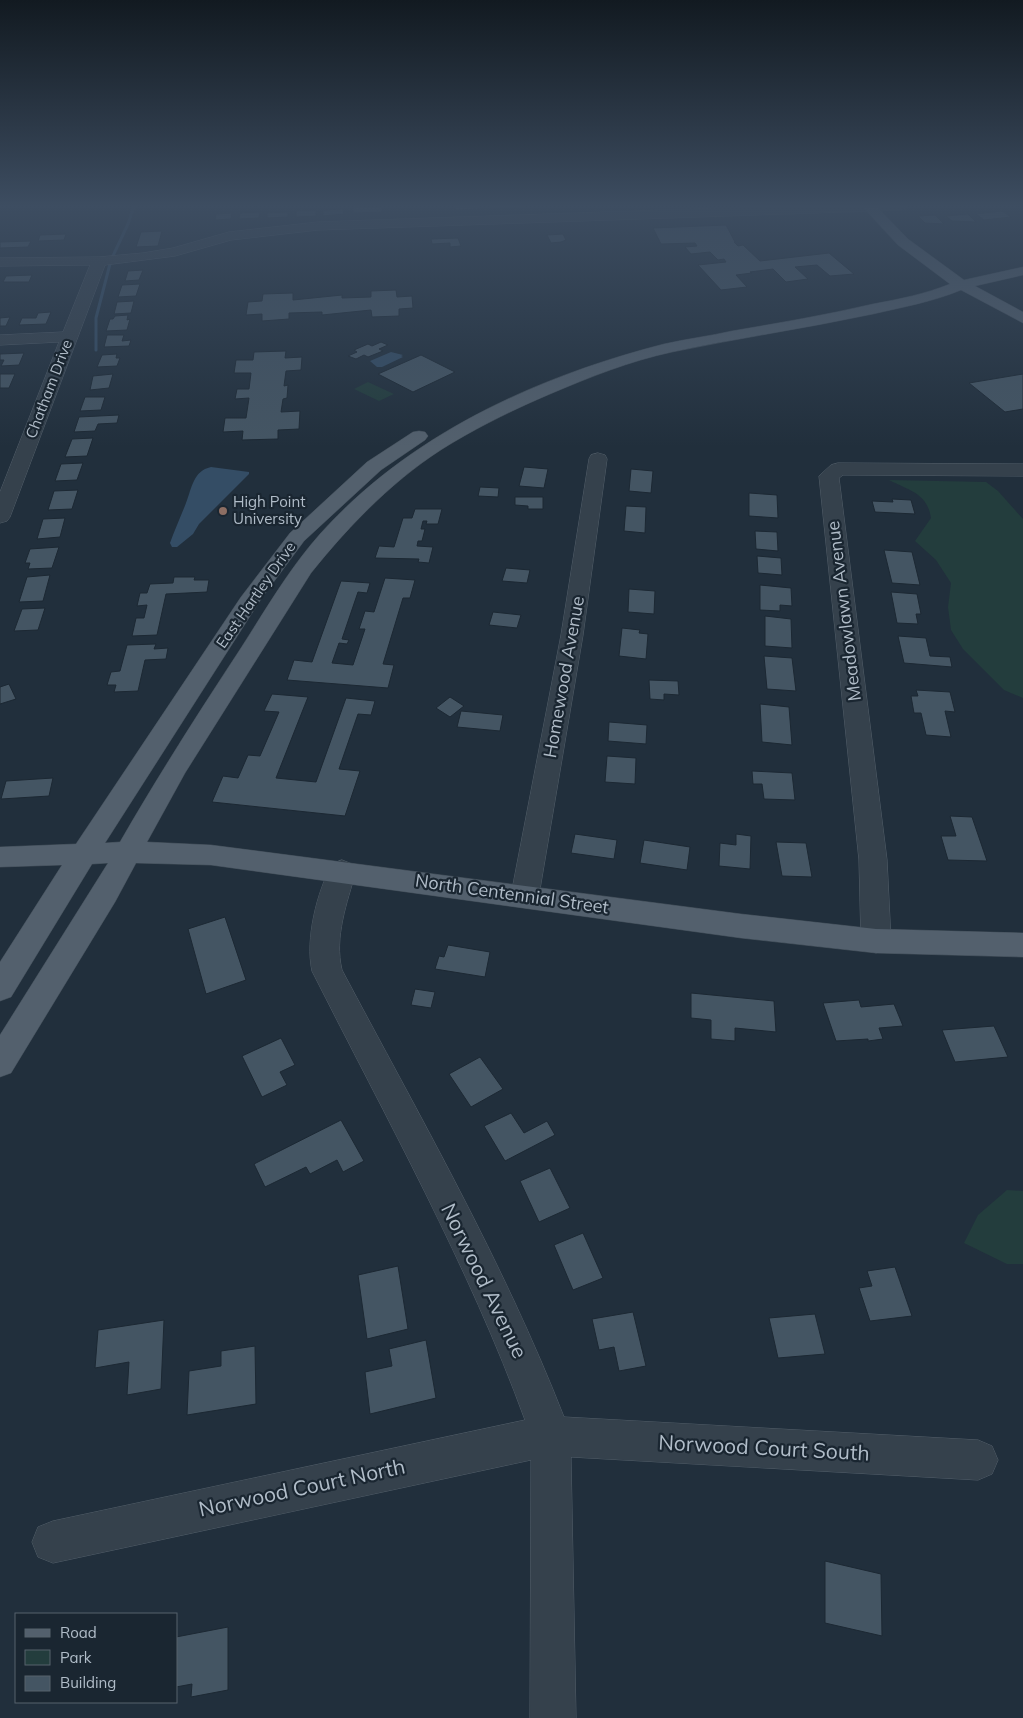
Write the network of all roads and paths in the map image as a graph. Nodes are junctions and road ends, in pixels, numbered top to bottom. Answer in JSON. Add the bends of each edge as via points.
{"nodes":[{"id":1,"x":89,"y":286,"type":"edge"},
{"id":2,"x":957,"y":286,"type":"edge"},
{"id":3,"x":962,"y":286,"type":"edge"},
{"id":4,"x":1023,"y":318,"type":"edge"},
{"id":5,"x":69,"y":338,"type":"junction"},
{"id":6,"x":0,"y":340,"type":"edge"},
{"id":7,"x":578,"y":369,"type":"junction"},
{"id":8,"x":488,"y":399,"type":"junction"},
{"id":9,"x":445,"y":439,"type":"junction"},
{"id":10,"x":414,"y":440,"type":"junction"},
{"id":11,"x":598,"y":459,"type":"dead end"},
{"id":12,"x":1023,"y":470,"type":"edge"},
{"id":13,"x":0,"y":517,"type":"edge"},
{"id":14,"x":321,"y":546,"type":"junction"},
{"id":15,"x":128,"y":852,"type":"junction"},
{"id":16,"x":84,"y":853,"type":"junction"},
{"id":17,"x":0,"y":857,"type":"edge"},
{"id":18,"x":342,"y":871,"type":"junction"},
{"id":19,"x":525,"y":896,"type":"junction"},
{"id":20,"x":876,"y":941,"type":"junction"},
{"id":21,"x":1023,"y":945,"type":"edge"},
{"id":22,"x":0,"y":988,"type":"edge"},
{"id":23,"x":0,"y":1063,"type":"edge"},
{"id":24,"x":551,"y":1436,"type":"junction"},
{"id":25,"x":978,"y":1460,"type":"dead end"},
{"id":26,"x":53,"y":1542,"type":"dead end"},
{"id":27,"x":553,"y":1718,"type":"edge"}],
"edges":[{"from":1,"to":5,"type":"street","name":"Chatham Drive"},
{"from":2,"to":7,"type":"main road","via":[[924,298]]},
{"from":3,"to":4,"type":"main road"},
{"from":5,"to":6,"type":"street"},
{"from":5,"to":13,"type":"street","name":"Chatham Drive"},
{"from":7,"to":8,"type":"main road","name":"East Hartley Drive"},
{"from":7,"to":9,"type":"main road","name":"East Hartley Drive"},
{"from":8,"to":9,"type":"main road","via":[[478,413],[442,432]]},
{"from":8,"to":10,"type":"main road","name":"East Hartley Drive"},
{"from":9,"to":14,"type":"main road","name":"East Hartley Drive","via":[[369,498]]},
{"from":10,"to":14,"type":"main road","via":[[418,445],[416,449],[340,510]]},
{"from":10,"to":16,"type":"main road","name":"East Hartley Drive","via":[[374,466],[297,537],[252,597]]},
{"from":11,"to":19,"type":"street","name":"Homewood Avenue","via":[[572,635]]},
{"from":12,"to":20,"type":"street","name":"Meadowlawn Avenue","via":[[838,469],[829,476],[873,860]]},
{"from":14,"to":15,"type":"main road","name":"East Hartley Drive","via":[[302,570],[174,770]]},
{"from":15,"to":16,"type":"main road","name":"North Centennial Street"},
{"from":15,"to":18,"type":"main road","name":"North Centennial Street","via":[[212,855]]},
{"from":15,"to":23,"type":"main road","name":"East Hartley Drive"},
{"from":16,"to":17,"type":"main road","name":"North Centennial Street"},
{"from":16,"to":22,"type":"main road","name":"East Hartley Drive"},
{"from":18,"to":19,"type":"main road","name":"North Centennial Street"},
{"from":18,"to":24,"type":"street","name":"Norwood Avenue","via":[[326,928],[324,962],[327,971],[476,1258],[525,1367]]},
{"from":19,"to":20,"type":"main road","name":"North Centennial Street"},
{"from":20,"to":21,"type":"main road","name":"North Centennial Street"},
{"from":24,"to":25,"type":"street","name":"Norwood Court South"},
{"from":24,"to":26,"type":"street","name":"Norwood Court North"},
{"from":24,"to":27,"type":"street","name":"Norwood Avenue"}]}
